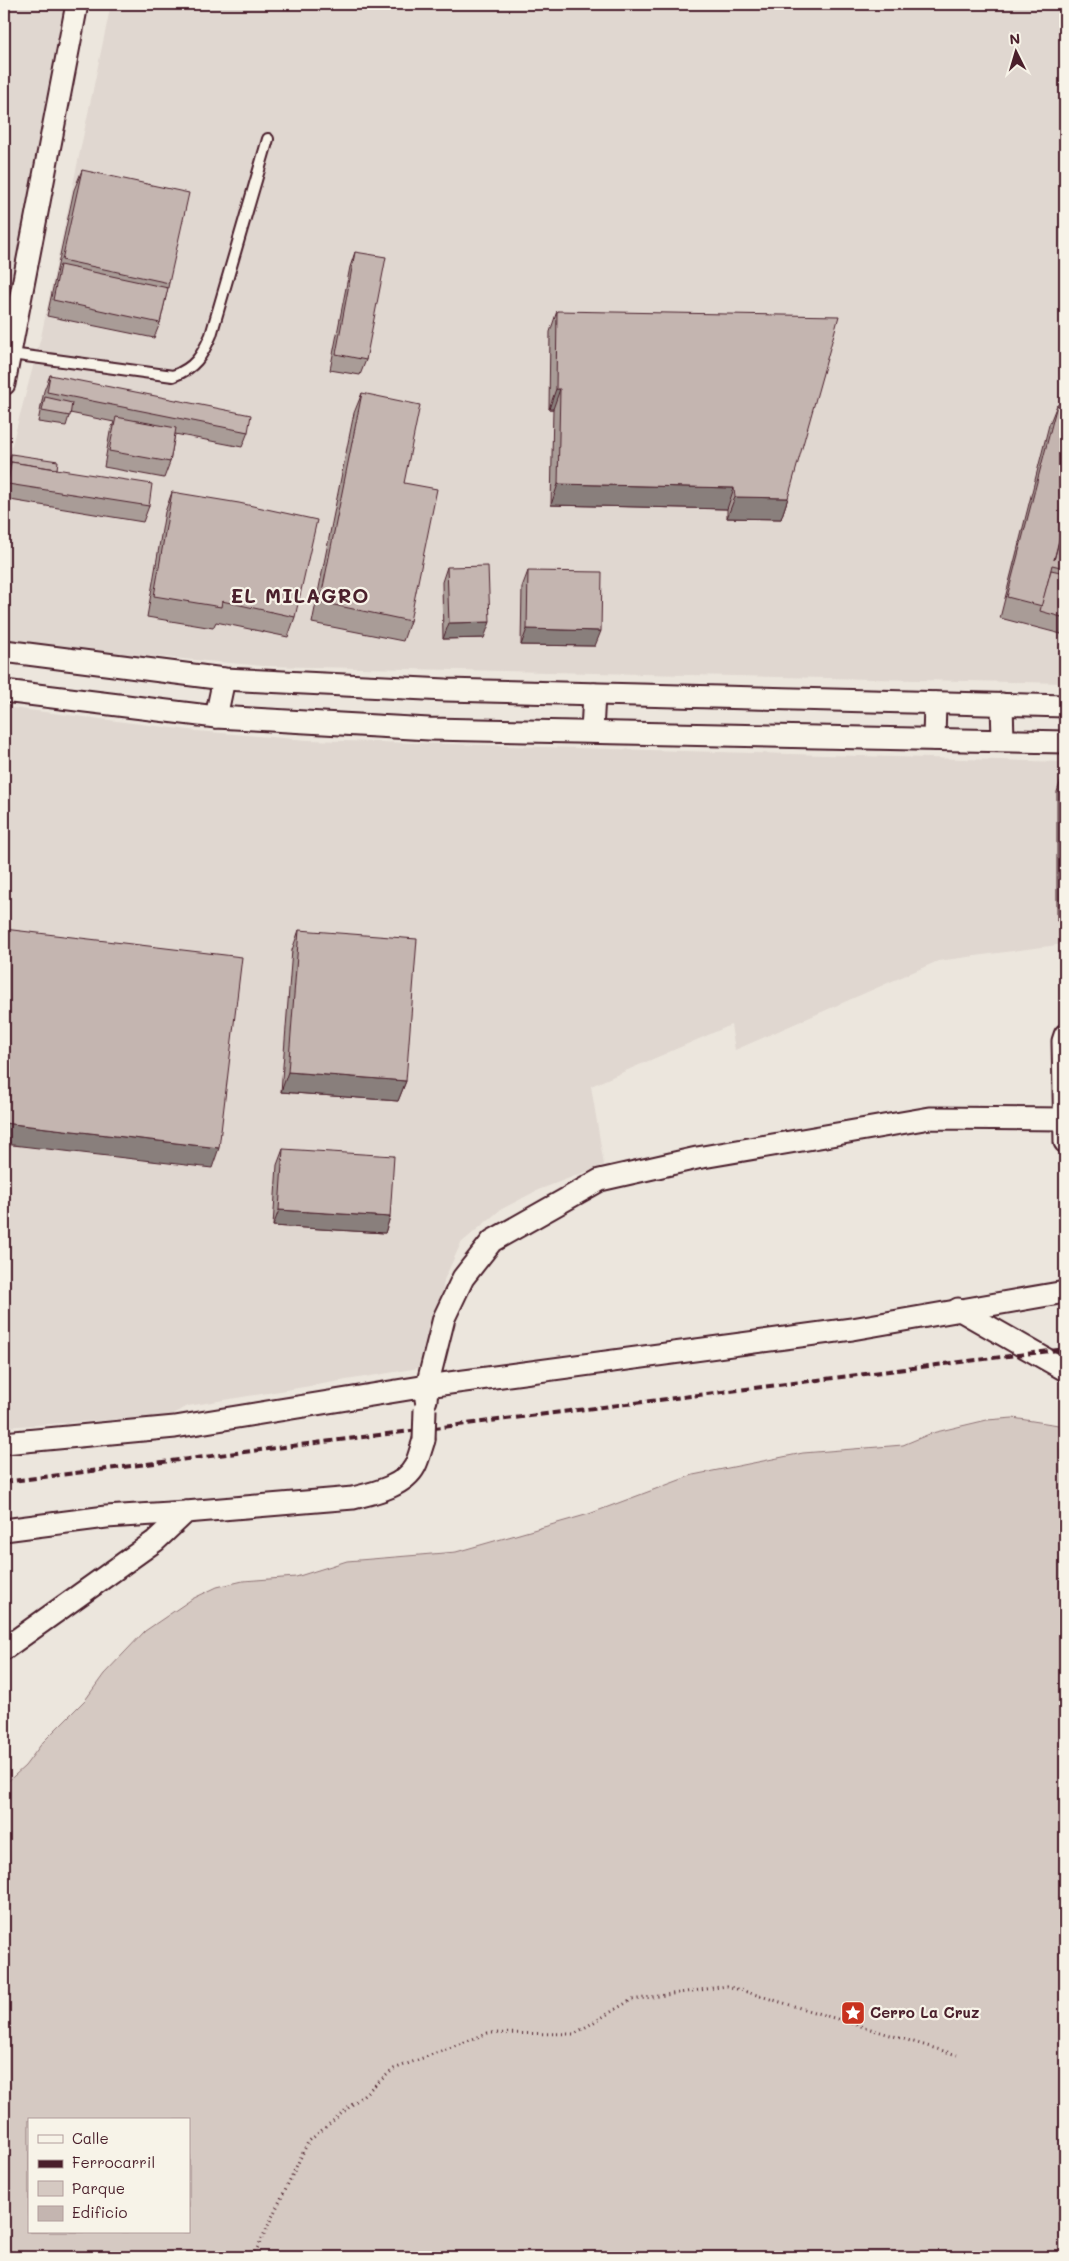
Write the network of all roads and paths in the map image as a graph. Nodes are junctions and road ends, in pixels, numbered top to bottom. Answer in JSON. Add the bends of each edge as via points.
{"nodes":[{"id":1,"x":77,"y":4,"type":"edge"},
{"id":2,"x":268,"y":138,"type":"dead end"},
{"id":3,"x":11,"y":354,"type":"junction"},
{"id":4,"x":4,"y":384,"type":"edge"},
{"id":5,"x":4,"y":651,"type":"edge"},
{"id":6,"x":224,"y":680,"type":"junction"},
{"id":7,"x":4,"y":691,"type":"edge"},
{"id":8,"x":594,"y":694,"type":"junction"},
{"id":9,"x":935,"y":703,"type":"junction"},
{"id":10,"x":1002,"y":704,"type":"junction"},
{"id":11,"x":1065,"y":706,"type":"edge"},
{"id":12,"x":216,"y":717,"type":"junction"},
{"id":13,"x":592,"y":732,"type":"junction"},
{"id":14,"x":934,"y":739,"type":"junction"},
{"id":15,"x":1003,"y":740,"type":"junction"},
{"id":16,"x":1065,"y":742,"type":"edge"},
{"id":17,"x":1065,"y":1036,"type":"edge"},
{"id":18,"x":1064,"y":1119,"type":"edge"},
{"id":19,"x":1065,"y":1142,"type":"edge"},
{"id":20,"x":1065,"y":1292,"type":"edge"},
{"id":21,"x":958,"y":1309,"type":"junction"},
{"id":22,"x":1065,"y":1370,"type":"edge"},
{"id":23,"x":427,"y":1386,"type":"junction"},
{"id":24,"x":4,"y":1443,"type":"edge"},
{"id":25,"x":186,"y":1512,"type":"junction"},
{"id":26,"x":4,"y":1530,"type":"edge"},
{"id":27,"x":4,"y":1648,"type":"edge"},
{"id":28,"x":957,"y":2055,"type":"dead end"},
{"id":29,"x":253,"y":2257,"type":"edge"}],
"edges":[{"from":1,"to":3,"type":"street"},
{"from":2,"to":3,"type":"lane","via":[[211,335],[194,366],[173,376]]},
{"from":3,"to":4,"type":"street"},
{"from":5,"to":6,"type":"street"},
{"from":6,"to":8,"type":"street"},
{"from":6,"to":12,"type":"street"},
{"from":7,"to":12,"type":"street"},
{"from":8,"to":9,"type":"street"},
{"from":8,"to":13,"type":"street"},
{"from":9,"to":10,"type":"street"},
{"from":9,"to":14,"type":"street"},
{"from":10,"to":11,"type":"street"},
{"from":10,"to":15,"type":"street"},
{"from":12,"to":13,"type":"street","via":[[429,729]]},
{"from":13,"to":14,"type":"street"},
{"from":14,"to":15,"type":"street"},
{"from":15,"to":16,"type":"street"},
{"from":17,"to":18,"type":"street"},
{"from":18,"to":19,"type":"street"},
{"from":18,"to":23,"type":"street","via":[[930,1118],[697,1158],[600,1180],[492,1242],[463,1278],[444,1318]]},
{"from":20,"to":21,"type":"street"},
{"from":21,"to":22,"type":"street"},
{"from":21,"to":23,"type":"street","via":[[852,1329]]},
{"from":23,"to":24,"type":"street","via":[[175,1427]]},
{"from":23,"to":25,"type":"street","bridge":true,"via":[[424,1440],[414,1468],[397,1482],[377,1492],[353,1498]]},
{"from":25,"to":26,"type":"street","via":[[106,1517]]},
{"from":25,"to":27,"type":"street","via":[[155,1541]]},
{"from":28,"to":29,"type":"path","via":[[727,1986],[631,2000],[574,2034],[488,2033],[394,2070],[308,2142]]}]}
